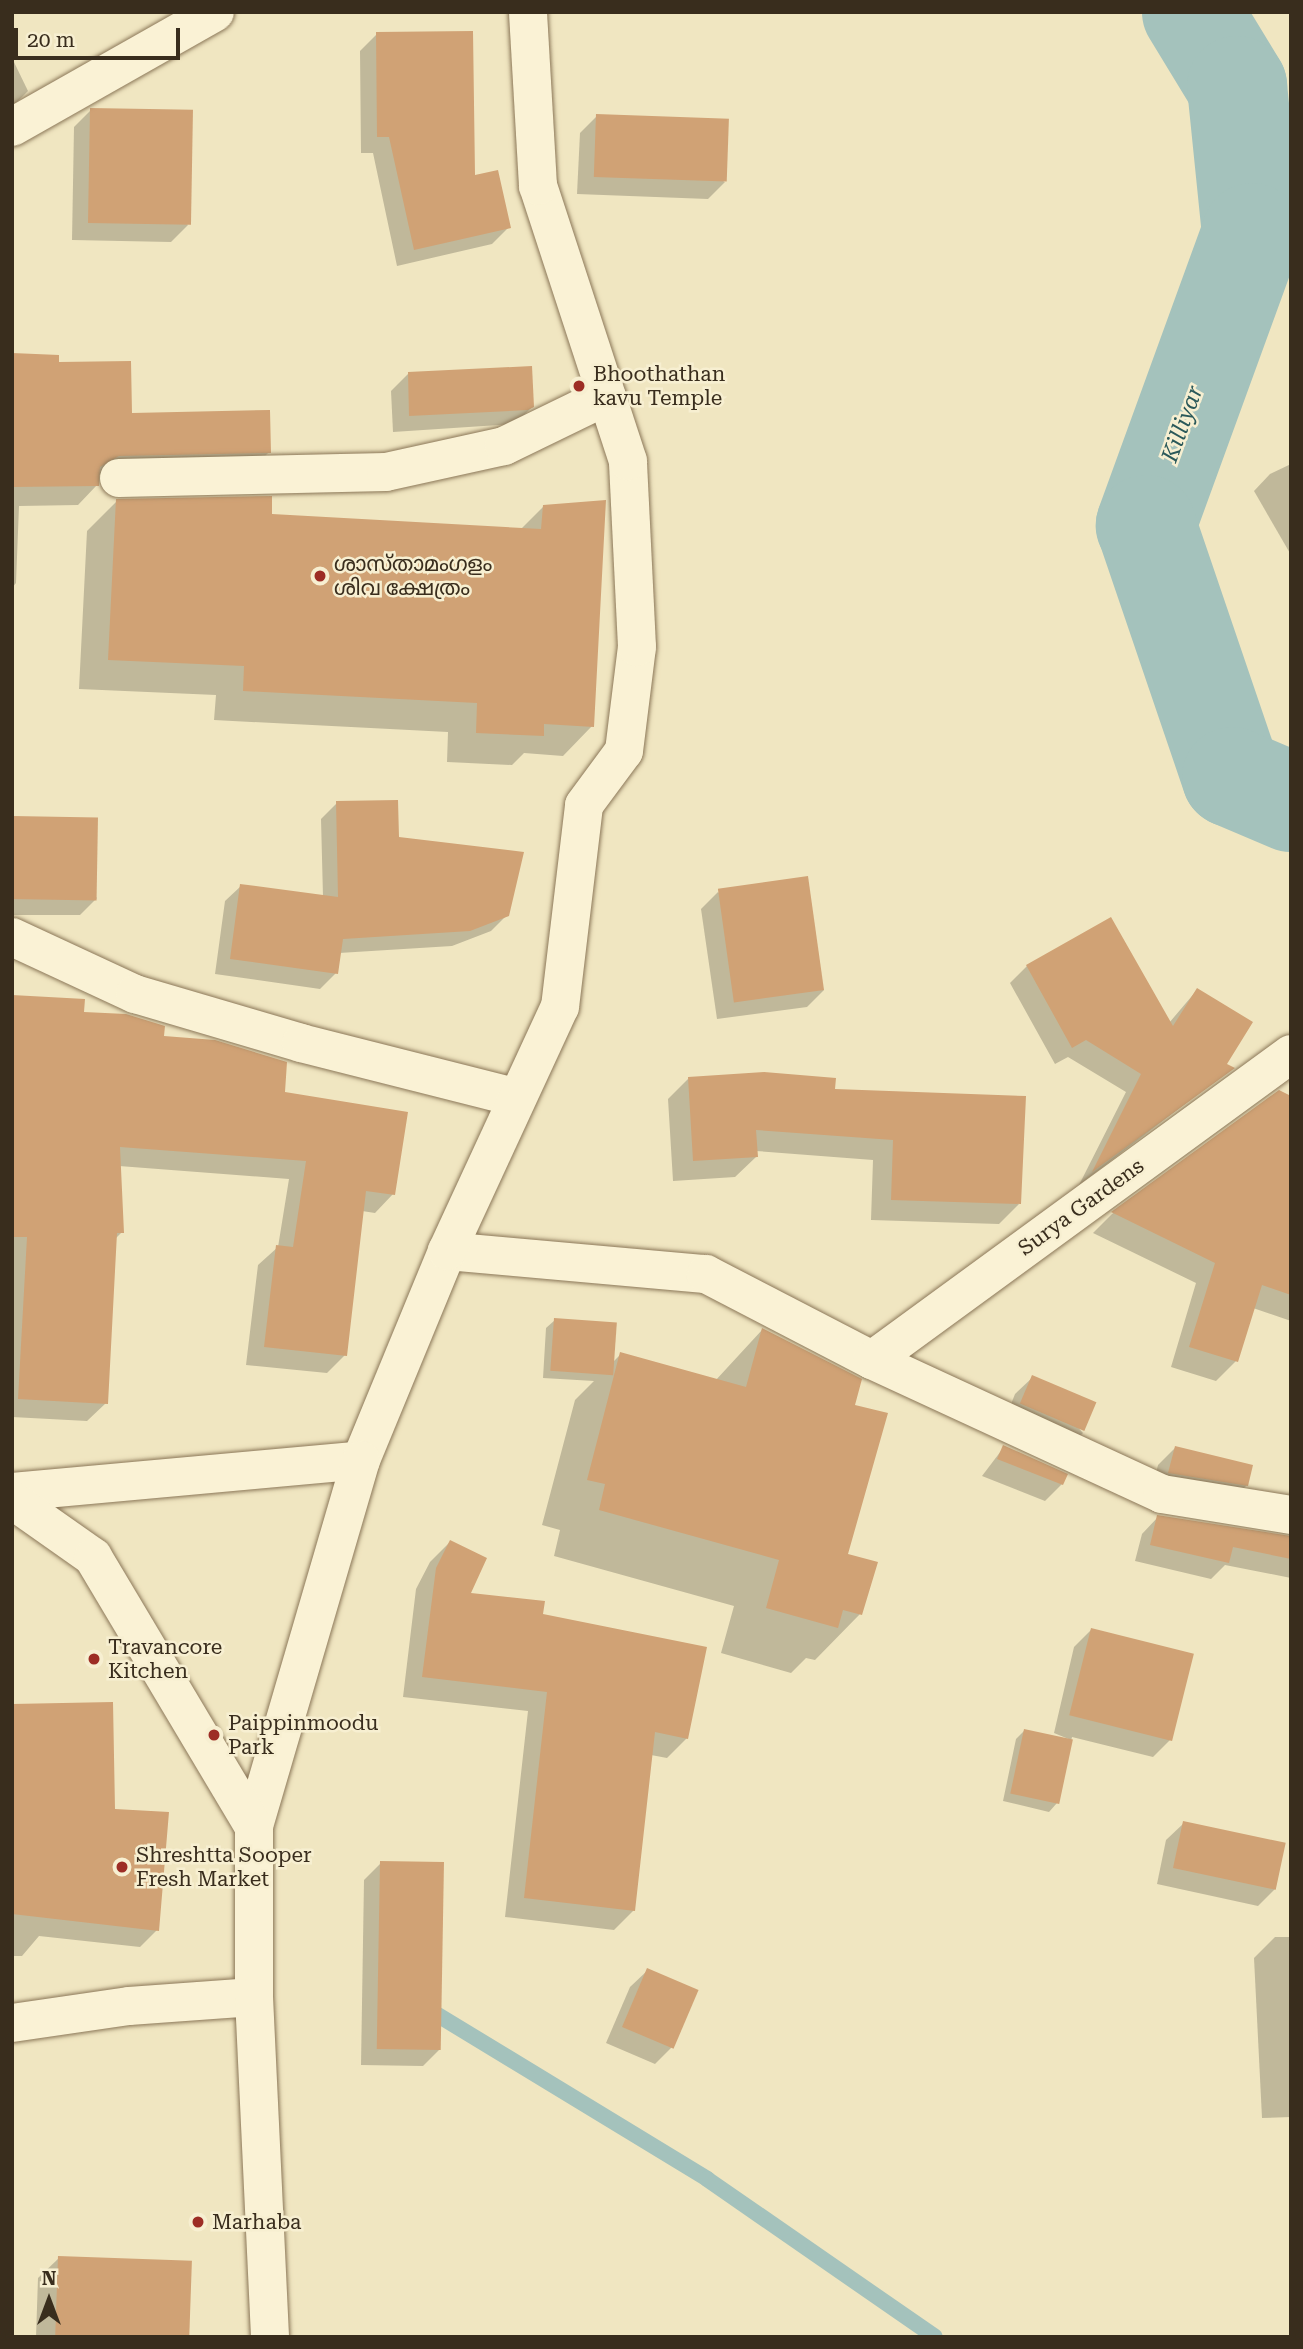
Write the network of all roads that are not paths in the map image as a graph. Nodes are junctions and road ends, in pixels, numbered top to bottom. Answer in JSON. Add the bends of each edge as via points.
{"nodes":[{"id":1,"x":215,"y":12,"type":"edge"},
{"id":2,"x":527,"y":12,"type":"edge"},
{"id":3,"x":12,"y":127,"type":"edge"},
{"id":4,"x":607,"y":396,"type":"junction"},
{"id":5,"x":118,"y":478,"type":"dead end"},
{"id":6,"x":12,"y":937,"type":"edge"},
{"id":7,"x":1291,"y":1054,"type":"edge"},
{"id":8,"x":515,"y":1097,"type":"junction"},
{"id":9,"x":447,"y":1251,"type":"junction"},
{"id":10,"x":872,"y":1360,"type":"junction"},
{"id":11,"x":361,"y":1460,"type":"junction"},
{"id":12,"x":12,"y":1492,"type":"edge"},
{"id":13,"x":12,"y":1500,"type":"edge"},
{"id":14,"x":1291,"y":1515,"type":"edge"},
{"id":15,"x":254,"y":1827,"type":"junction"},
{"id":16,"x":254,"y":1997,"type":"junction"},
{"id":17,"x":12,"y":2023,"type":"edge"},
{"id":18,"x":270,"y":2337,"type":"edge"}],
"edges":[{"from":1,"to":3,"type":"street"},
{"from":2,"to":4,"type":"street","via":[[538,186]]},
{"from":4,"to":5,"type":"street","via":[[505,446],[386,472]]},
{"from":4,"to":8,"type":"street","via":[[628,461],[636,634],[624,751],[584,805],[560,1007]]},
{"from":6,"to":8,"type":"street","via":[[135,994],[301,1043]]},
{"from":7,"to":10,"type":"street","name":"Surya Gardens"},
{"from":8,"to":9,"type":"street"},
{"from":9,"to":10,"type":"street","via":[[706,1274]]},
{"from":9,"to":11,"type":"street"},
{"from":10,"to":14,"type":"street","via":[[1162,1494]]},
{"from":11,"to":12,"type":"street"},
{"from":11,"to":15,"type":"street"},
{"from":13,"to":15,"type":"street","via":[[93,1557]]},
{"from":15,"to":16,"type":"street"},
{"from":16,"to":17,"type":"street","via":[[129,2006]]},
{"from":16,"to":18,"type":"street"}]}
